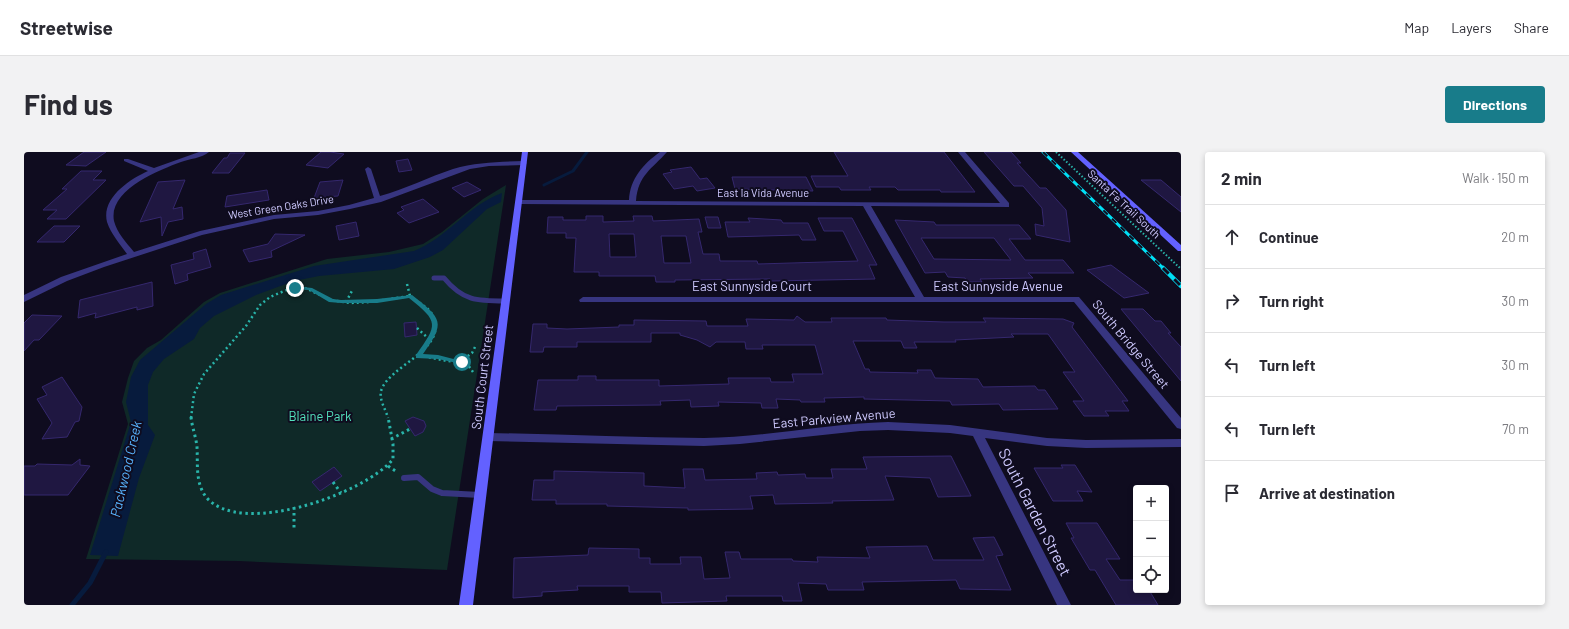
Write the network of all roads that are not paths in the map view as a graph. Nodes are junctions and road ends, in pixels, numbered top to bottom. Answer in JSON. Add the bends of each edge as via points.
{"nodes":[{"id":1,"x":206,"y":152,"type":"edge"},
{"id":2,"x":525,"y":152,"type":"edge"},
{"id":3,"x":664,"y":152,"type":"edge"},
{"id":4,"x":961,"y":152,"type":"edge"},
{"id":5,"x":1074,"y":152,"type":"edge"},
{"id":6,"x":126,"y":160,"type":"dead end"},
{"id":7,"x":524,"y":163,"type":"junction"},
{"id":8,"x":368,"y":169,"type":"dead end"},
{"id":9,"x":153,"y":170,"type":"junction"},
{"id":10,"x":378,"y":200,"type":"junction"},
{"id":11,"x":519,"y":202,"type":"junction"},
{"id":12,"x":632,"y":203,"type":"junction"},
{"id":13,"x":866,"y":205,"type":"junction"},
{"id":14,"x":1181,"y":249,"type":"edge"},
{"id":15,"x":131,"y":254,"type":"junction"},
{"id":16,"x":434,"y":278,"type":"dead end"},
{"id":17,"x":24,"y":299,"type":"edge"},
{"id":18,"x":921,"y":299,"type":"junction"},
{"id":19,"x":1076,"y":299,"type":"joint"},
{"id":20,"x":583,"y":300,"type":"dead end"},
{"id":21,"x":505,"y":301,"type":"junction"},
{"id":22,"x":1181,"y":425,"type":"edge"},
{"id":23,"x":977,"y":433,"type":"junction"},
{"id":24,"x":488,"y":437,"type":"junction"},
{"id":25,"x":1181,"y":443,"type":"edge"},
{"id":26,"x":404,"y":478,"type":"dead end"},
{"id":27,"x":480,"y":495,"type":"junction"},
{"id":28,"x":466,"y":605,"type":"edge"},
{"id":29,"x":1064,"y":605,"type":"edge"}],
"edges":[{"from":1,"to":9,"type":"street"},
{"from":2,"to":7,"type":"street","name":"South Court Street"},
{"from":3,"to":12,"type":"street","via":[[639,175],[634,186]]},
{"from":4,"to":13,"type":"street","name":"East la Vida Avenue","via":[[1006,206]]},
{"from":5,"to":14,"type":"street"},
{"from":6,"to":9,"type":"street"},
{"from":7,"to":10,"type":"street","name":"West Green Oaks Drive","via":[[489,164],[455,171]]},
{"from":7,"to":11,"type":"street","name":"South Court Street"},
{"from":8,"to":10,"type":"street"},
{"from":9,"to":15,"type":"street","via":[[128,186],[112,207],[110,217]]},
{"from":10,"to":15,"type":"street","name":"West Green Oaks Drive","via":[[318,213],[236,224]]},
{"from":11,"to":12,"type":"street","name":"East la Vida Avenue"},
{"from":11,"to":21,"type":"street","name":"South Court Street"},
{"from":12,"to":13,"type":"street","name":"East la Vida Avenue"},
{"from":13,"to":18,"type":"street"},
{"from":15,"to":17,"type":"street","name":"West Green Oaks Drive","via":[[64,279]]},
{"from":16,"to":21,"type":"lane","via":[[444,278],[453,289],[468,299]]},
{"from":18,"to":19,"type":"street","name":"East Sunnyside Avenue"},
{"from":18,"to":20,"type":"street","name":"East Sunnyside Court"},
{"from":19,"to":22,"type":"street","name":"South Bridge Street"},
{"from":21,"to":24,"type":"street","name":"South Court Street"},
{"from":23,"to":24,"type":"street","name":"East Parkview Avenue","via":[[888,426],[704,442]]},
{"from":23,"to":25,"type":"street","name":"East Parkview Avenue","via":[[1086,444]]},
{"from":23,"to":29,"type":"street","name":"South Garden Street"},
{"from":24,"to":27,"type":"street","name":"South Court Street"},
{"from":26,"to":27,"type":"lane","via":[[413,475],[422,478],[440,493]]},
{"from":27,"to":28,"type":"street","name":"South Court Street"}]}
